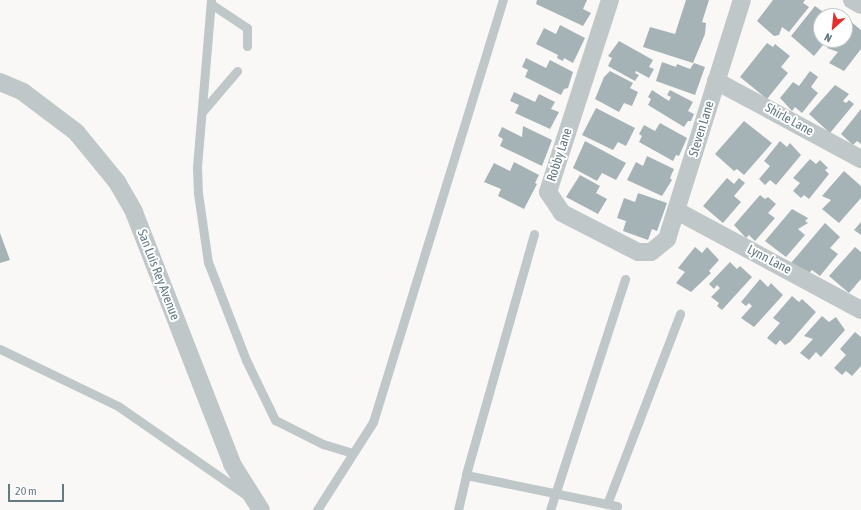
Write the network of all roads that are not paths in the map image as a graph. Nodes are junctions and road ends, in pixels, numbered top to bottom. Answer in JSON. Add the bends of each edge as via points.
{"nodes":[{"id":1,"x":503,"y":0,"type":"edge"},
{"id":2,"x":610,"y":0,"type":"edge"},
{"id":3,"x":742,"y":0,"type":"edge"},
{"id":4,"x":852,"y":0,"type":"edge"},
{"id":5,"x":211,"y":2,"type":"edge"},
{"id":6,"x":861,"y":5,"type":"edge"},
{"id":7,"x":247,"y":46,"type":"dead end"},
{"id":8,"x":238,"y":71,"type":"dead end"},
{"id":9,"x":716,"y":81,"type":"junction"},
{"id":10,"x":0,"y":82,"type":"edge"},
{"id":11,"x":202,"y":112,"type":"junction"},
{"id":12,"x":861,"y":159,"type":"edge"},
{"id":13,"x":677,"y":211,"type":"junction"},
{"id":14,"x":534,"y":234,"type":"dead end"},
{"id":15,"x":651,"y":252,"type":"joint"},
{"id":16,"x":625,"y":279,"type":"dead end"},
{"id":17,"x":861,"y":310,"type":"edge"},
{"id":18,"x":680,"y":314,"type":"dead end"},
{"id":19,"x":0,"y":349,"type":"edge"},
{"id":20,"x":353,"y":454,"type":"junction"},
{"id":21,"x":466,"y":475,"type":"junction"},
{"id":22,"x":554,"y":493,"type":"junction"},
{"id":23,"x":257,"y":504,"type":"edge"},
{"id":24,"x":607,"y":504,"type":"junction"},
{"id":25,"x":317,"y":510,"type":"edge"},
{"id":26,"x":458,"y":510,"type":"edge"},
{"id":27,"x":550,"y":510,"type":"edge"},
{"id":28,"x":616,"y":510,"type":"edge"}],
"edges":[{"from":1,"to":20,"type":"lane","via":[[373,422]]},
{"from":2,"to":15,"type":"street","name":"Robby Lane","via":[[548,192],[562,213],[638,252]]},
{"from":3,"to":9,"type":"street","name":"Steven Lane"},
{"from":4,"to":6,"type":"street"},
{"from":5,"to":7,"type":"lane","via":[[247,28]]},
{"from":5,"to":11,"type":"lane"},
{"from":8,"to":11,"type":"lane"},
{"from":9,"to":12,"type":"street","name":"Shirle Lane"},
{"from":9,"to":13,"type":"street","name":"Steven Lane"},
{"from":10,"to":23,"type":"street","name":"San Luis Rey Avenue","via":[[23,92],[76,132],[118,182],[134,212],[232,464]]},
{"from":11,"to":20,"type":"lane","via":[[198,193],[208,262],[246,360],[275,420],[322,444]]},
{"from":13,"to":15,"type":"street","name":"Steven Lane","via":[[667,239]]},
{"from":13,"to":17,"type":"street","name":"Lynn Lane"},
{"from":14,"to":21,"type":"lane"},
{"from":16,"to":22,"type":"lane"},
{"from":18,"to":24,"type":"lane"},
{"from":19,"to":23,"type":"lane","via":[[118,406]]},
{"from":20,"to":25,"type":"lane"},
{"from":21,"to":22,"type":"lane"},
{"from":21,"to":26,"type":"lane"},
{"from":22,"to":24,"type":"lane"},
{"from":22,"to":27,"type":"lane"},
{"from":24,"to":28,"type":"lane","via":[[617,506]]}]}
